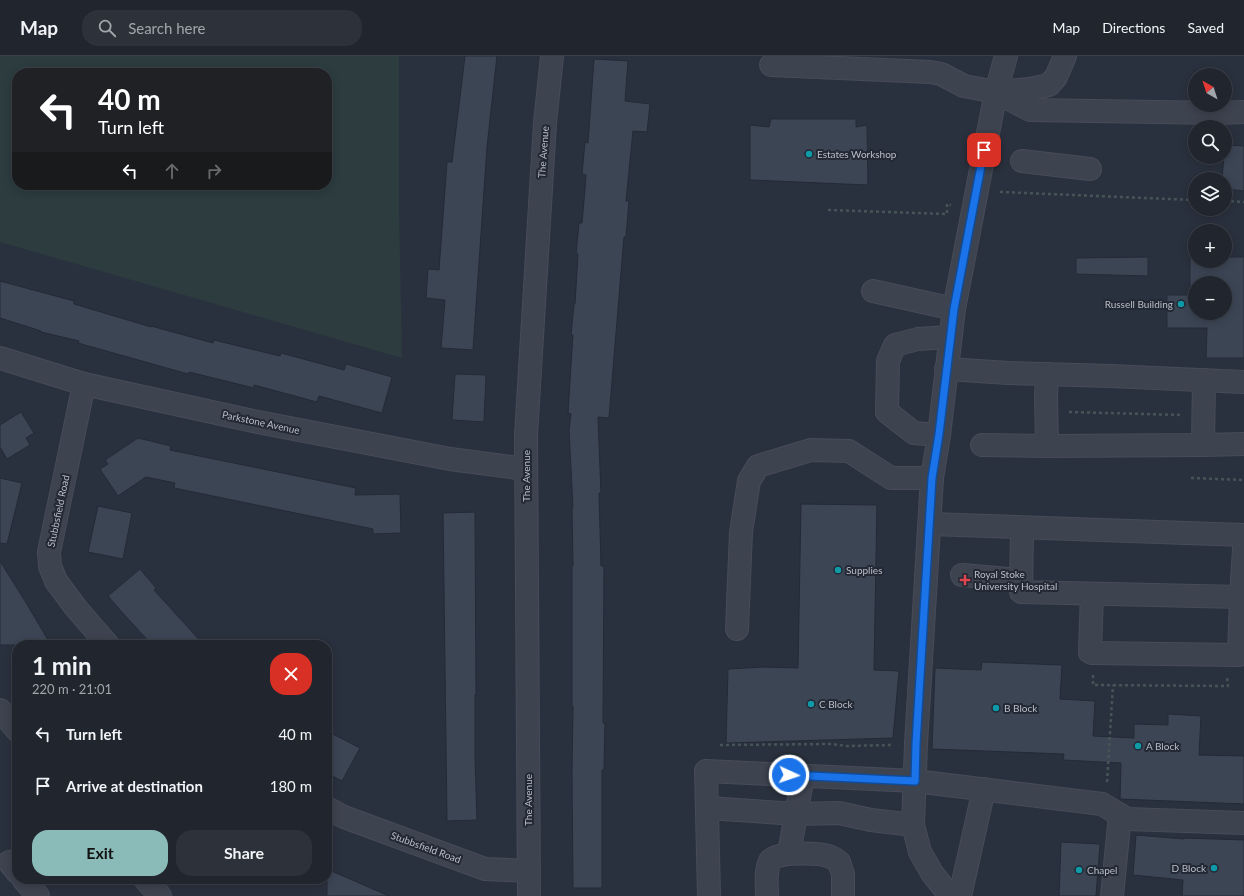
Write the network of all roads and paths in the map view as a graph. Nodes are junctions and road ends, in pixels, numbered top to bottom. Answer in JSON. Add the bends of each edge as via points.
{"nodes":[{"id":1,"x":552,"y":56,"type":"edge"},
{"id":2,"x":1006,"y":56,"type":"edge"},
{"id":3,"x":1065,"y":56,"type":"edge"},
{"id":4,"x":771,"y":65,"type":"dead end"},
{"id":5,"x":996,"y":92,"type":"junction"},
{"id":6,"x":1244,"y":112,"type":"edge"},
{"id":7,"x":1022,"y":161,"type":"dead end"},
{"id":8,"x":1090,"y":169,"type":"dead end"},
{"id":9,"x":996,"y":192,"type":"dead end"},
{"id":10,"x":1188,"y":200,"type":"edge"},
{"id":11,"x":1232,"y":201,"type":"edge"},
{"id":12,"x":1244,"y":202,"type":"edge"},
{"id":13,"x":951,"y":205,"type":"dead end"},
{"id":14,"x":828,"y":210,"type":"dead end"},
{"id":15,"x":873,"y":291,"type":"dead end"},
{"id":16,"x":954,"y":309,"type":"junction"},
{"id":17,"x":950,"y":337,"type":"junction"},
{"id":18,"x":0,"y":358,"type":"edge"},
{"id":19,"x":946,"y":369,"type":"junction"},
{"id":20,"x":1047,"y":374,"type":"junction"},
{"id":21,"x":1204,"y":380,"type":"junction"},
{"id":22,"x":1244,"y":382,"type":"edge"},
{"id":23,"x":84,"y":384,"type":"junction"},
{"id":24,"x":1204,"y":405,"type":"junction"},
{"id":25,"x":1067,"y":412,"type":"dead end"},
{"id":26,"x":939,"y":434,"type":"junction"},
{"id":27,"x":1244,"y":444,"type":"edge"},
{"id":28,"x":982,"y":445,"type":"dead end"},
{"id":29,"x":1203,"y":445,"type":"junction"},
{"id":30,"x":1047,"y":446,"type":"junction"},
{"id":31,"x":526,"y":469,"type":"junction"},
{"id":32,"x":932,"y":478,"type":"junction"},
{"id":33,"x":1191,"y":478,"type":"dead end"},
{"id":34,"x":1244,"y":480,"type":"edge"},
{"id":35,"x":930,"y":524,"type":"junction"},
{"id":36,"x":1022,"y":528,"type":"junction"},
{"id":37,"x":1244,"y":536,"type":"edge"},
{"id":38,"x":1244,"y":549,"type":"edge"},
{"id":39,"x":962,"y":576,"type":"dead end"},
{"id":40,"x":1021,"y":580,"type":"junction"},
{"id":41,"x":1092,"y":594,"type":"junction"},
{"id":42,"x":1242,"y":597,"type":"junction"},
{"id":43,"x":737,"y":629,"type":"dead end"},
{"id":44,"x":104,"y":640,"type":"edge"},
{"id":45,"x":1092,"y":653,"type":"junction"},
{"id":46,"x":1227,"y":675,"type":"dead end"},
{"id":47,"x":1113,"y":685,"type":"junction"},
{"id":48,"x":0,"y":710,"type":"edge"},
{"id":49,"x":12,"y":724,"type":"edge"},
{"id":50,"x":916,"y":744,"type":"junction"},
{"id":51,"x":720,"y":745,"type":"dead end"},
{"id":52,"x":803,"y":776,"type":"junction"},
{"id":53,"x":915,"y":781,"type":"junction"},
{"id":54,"x":984,"y":789,"type":"junction"},
{"id":55,"x":707,"y":808,"type":"junction"},
{"id":56,"x":332,"y":810,"type":"edge"},
{"id":57,"x":1113,"y":811,"type":"junction"},
{"id":58,"x":797,"y":814,"type":"junction"},
{"id":59,"x":1244,"y":823,"type":"edge"},
{"id":60,"x":913,"y":825,"type":"junction"},
{"id":61,"x":790,"y":854,"type":"junction"},
{"id":62,"x":529,"y":872,"type":"junction"},
{"id":63,"x":28,"y":884,"type":"edge"},
{"id":64,"x":149,"y":884,"type":"edge"},
{"id":65,"x":38,"y":896,"type":"edge"},
{"id":66,"x":160,"y":896,"type":"edge"},
{"id":67,"x":529,"y":896,"type":"edge"},
{"id":68,"x":709,"y":896,"type":"edge"},
{"id":69,"x":767,"y":896,"type":"edge"},
{"id":70,"x":843,"y":896,"type":"edge"},
{"id":71,"x":950,"y":896,"type":"edge"},
{"id":72,"x":960,"y":896,"type":"edge"},
{"id":73,"x":1112,"y":896,"type":"edge"}],
"edges":[{"from":1,"to":31,"type":"street","name":"The Avenue","via":[[545,123]]},
{"from":2,"to":5,"type":"street"},
{"from":3,"to":5,"type":"street","via":[[1056,77],[1049,85]]},
{"from":4,"to":5,"type":"street","via":[[930,72],[941,74],[964,86]]},
{"from":5,"to":6,"type":"street","via":[[1030,110]]},
{"from":5,"to":16,"type":"street"},
{"from":7,"to":8,"type":"street"},
{"from":9,"to":10,"type":"path"},
{"from":11,"to":12,"type":"path"},
{"from":13,"to":14,"type":"path","via":[[947,204],[947,214]]},
{"from":15,"to":16,"type":"street"},
{"from":16,"to":17,"type":"street"},
{"from":17,"to":19,"type":"street"},
{"from":17,"to":26,"type":"street","via":[[918,339],[894,345],[888,361],[887,412],[914,433]]},
{"from":18,"to":23,"type":"street","name":"Parkstone Avenue"},
{"from":19,"to":20,"type":"street"},
{"from":19,"to":26,"type":"street"},
{"from":20,"to":21,"type":"street"},
{"from":20,"to":30,"type":"street"},
{"from":21,"to":22,"type":"street"},
{"from":21,"to":24,"type":"street"},
{"from":23,"to":31,"type":"street","name":"Parkstone Avenue","via":[[253,421],[450,459]]},
{"from":23,"to":44,"type":"street","name":"Stubbsfield Road","via":[[49,552],[50,566],[56,581]]},
{"from":24,"to":25,"type":"path","via":[[1183,404],[1182,415]]},
{"from":24,"to":29,"type":"street"},
{"from":26,"to":32,"type":"street"},
{"from":27,"to":29,"type":"street"},
{"from":28,"to":30,"type":"street"},
{"from":29,"to":30,"type":"street"},
{"from":31,"to":62,"type":"street","name":"The Avenue"},
{"from":32,"to":35,"type":"street"},
{"from":32,"to":43,"type":"street","via":[[891,478],[849,451],[811,450],[758,466],[749,481],[741,532]]},
{"from":33,"to":34,"type":"path"},
{"from":35,"to":36,"type":"street"},
{"from":35,"to":50,"type":"street"},
{"from":36,"to":37,"type":"street"},
{"from":36,"to":40,"type":"street"},
{"from":38,"to":42,"type":"street"},
{"from":39,"to":40,"type":"street"},
{"from":40,"to":41,"type":"street","via":[[1021,592]]},
{"from":41,"to":42,"type":"street"},
{"from":41,"to":45,"type":"street"},
{"from":42,"to":45,"type":"street","via":[[1239,655]]},
{"from":45,"to":47,"type":"path","via":[[1093,685]]},
{"from":46,"to":47,"type":"path","via":[[1228,686]]},
{"from":47,"to":57,"type":"path"},
{"from":48,"to":49,"type":"street"},
{"from":50,"to":51,"type":"path"},
{"from":50,"to":53,"type":"street"},
{"from":52,"to":53,"type":"street"},
{"from":52,"to":55,"type":"street","via":[[706,771]]},
{"from":52,"to":58,"type":"street"},
{"from":53,"to":54,"type":"street"},
{"from":53,"to":60,"type":"street"},
{"from":54,"to":57,"type":"street","via":[[1102,804]]},
{"from":54,"to":72,"type":"street"},
{"from":55,"to":58,"type":"street"},
{"from":55,"to":68,"type":"street"},
{"from":56,"to":62,"type":"street","name":"Stubbsfield Road","via":[[485,869]]},
{"from":57,"to":59,"type":"street","via":[[1127,819]]},
{"from":57,"to":73,"type":"street"},
{"from":58,"to":60,"type":"street","via":[[839,812],[871,820]]},
{"from":58,"to":61,"type":"street"},
{"from":60,"to":71,"type":"street","via":[[920,852]]},
{"from":61,"to":69,"type":"street","via":[[775,857],[770,861]]},
{"from":61,"to":70,"type":"street","via":[[828,856],[839,862],[843,874]]},
{"from":62,"to":67,"type":"street","name":"The Avenue"},
{"from":63,"to":65,"type":"street"},
{"from":64,"to":66,"type":"street"}]}
